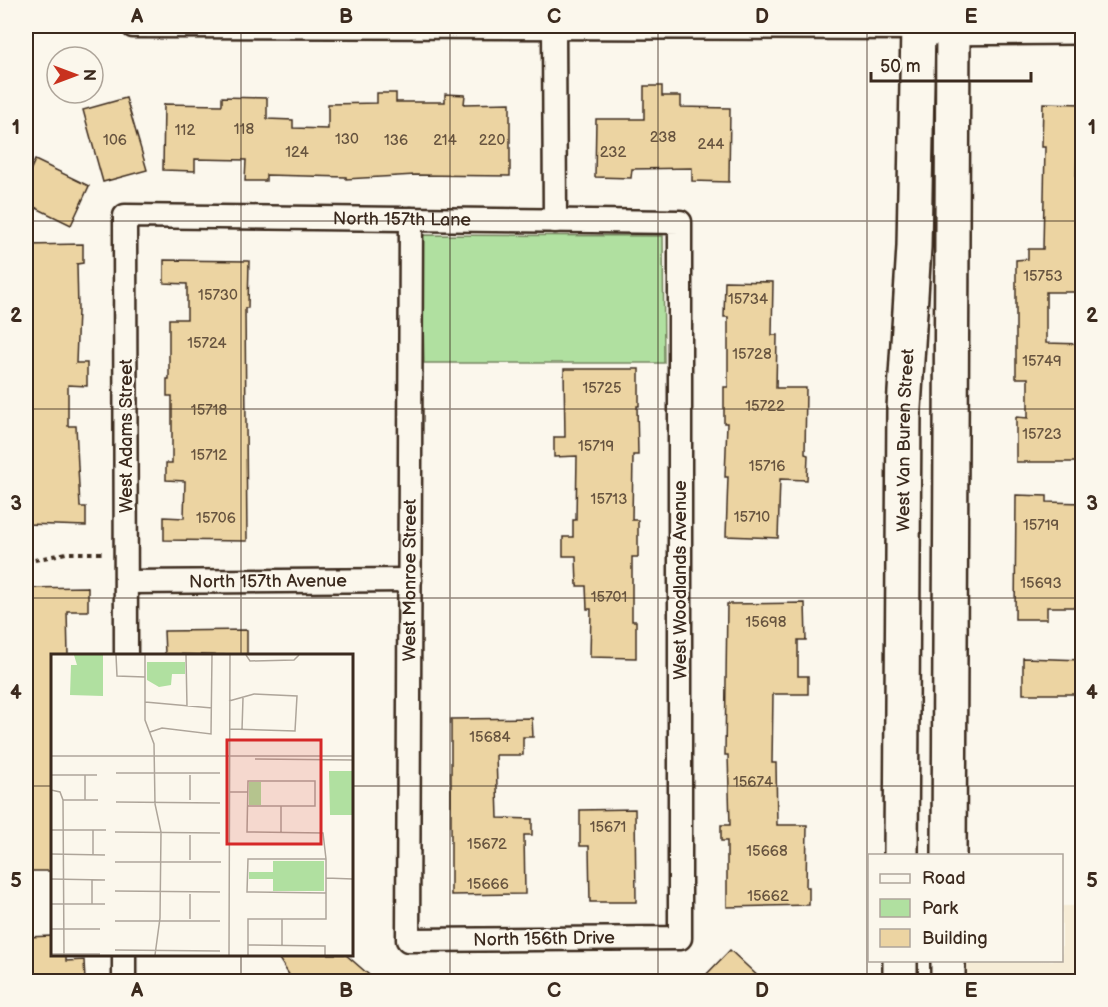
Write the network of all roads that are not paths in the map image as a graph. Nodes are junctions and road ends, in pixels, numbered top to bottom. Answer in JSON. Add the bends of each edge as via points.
{"nodes":[{"id":1,"x":133,"y":26,"type":"edge"},
{"id":2,"x":554,"y":27,"type":"edge"},
{"id":3,"x":918,"y":27,"type":"edge"},
{"id":4,"x":953,"y":27,"type":"edge"},
{"id":5,"x":1083,"y":27,"type":"edge"},
{"id":6,"x":125,"y":216,"type":"joint"},
{"id":7,"x":411,"y":219,"type":"junction"},
{"id":8,"x":555,"y":221,"type":"junction"},
{"id":9,"x":680,"y":222,"type":"joint"},
{"id":10,"x":410,"y":580,"type":"junction"},
{"id":11,"x":126,"y":582,"type":"junction"},
{"id":12,"x":126,"y":654,"type":"edge"},
{"id":13,"x":901,"y":854,"type":"edge"},
{"id":14,"x":949,"y":854,"type":"edge"},
{"id":15,"x":680,"y":938,"type":"joint"},
{"id":16,"x":408,"y":940,"type":"joint"},
{"id":17,"x":124,"y":956,"type":"edge"},
{"id":18,"x":900,"y":962,"type":"edge"},
{"id":19,"x":948,"y":962,"type":"edge"},
{"id":20,"x":124,"y":981,"type":"edge"},
{"id":21,"x":900,"y":981,"type":"edge"},
{"id":22,"x":948,"y":981,"type":"edge"}],
"edges":[{"from":1,"to":2,"type":"street"},
{"from":2,"to":3,"type":"street"},
{"from":2,"to":8,"type":"street"},
{"from":3,"to":4,"type":"main road"},
{"from":3,"to":13,"type":"main road","name":"West Van Buren Street","via":[[914,247],[904,408]]},
{"from":4,"to":5,"type":"main road"},
{"from":4,"to":14,"type":"main road"},
{"from":6,"to":7,"type":"street","name":"North 157th Lane"},
{"from":6,"to":11,"type":"street","name":"West Adams Street"},
{"from":7,"to":8,"type":"street","name":"North 157th Lane"},
{"from":7,"to":10,"type":"street","name":"West Monroe Street"},
{"from":8,"to":9,"type":"street","name":"North 157th Lane"},
{"from":9,"to":15,"type":"street","name":"West Woodlands Avenue"},
{"from":10,"to":11,"type":"street","name":"North 157th Avenue"},
{"from":10,"to":16,"type":"street","name":"West Monroe Street"},
{"from":11,"to":12,"type":"street","name":"West Adams Street"},
{"from":15,"to":16,"type":"street","name":"North 156th Drive"},
{"from":17,"to":20,"type":"street"},
{"from":18,"to":21,"type":"main road"},
{"from":19,"to":22,"type":"main road"}]}
